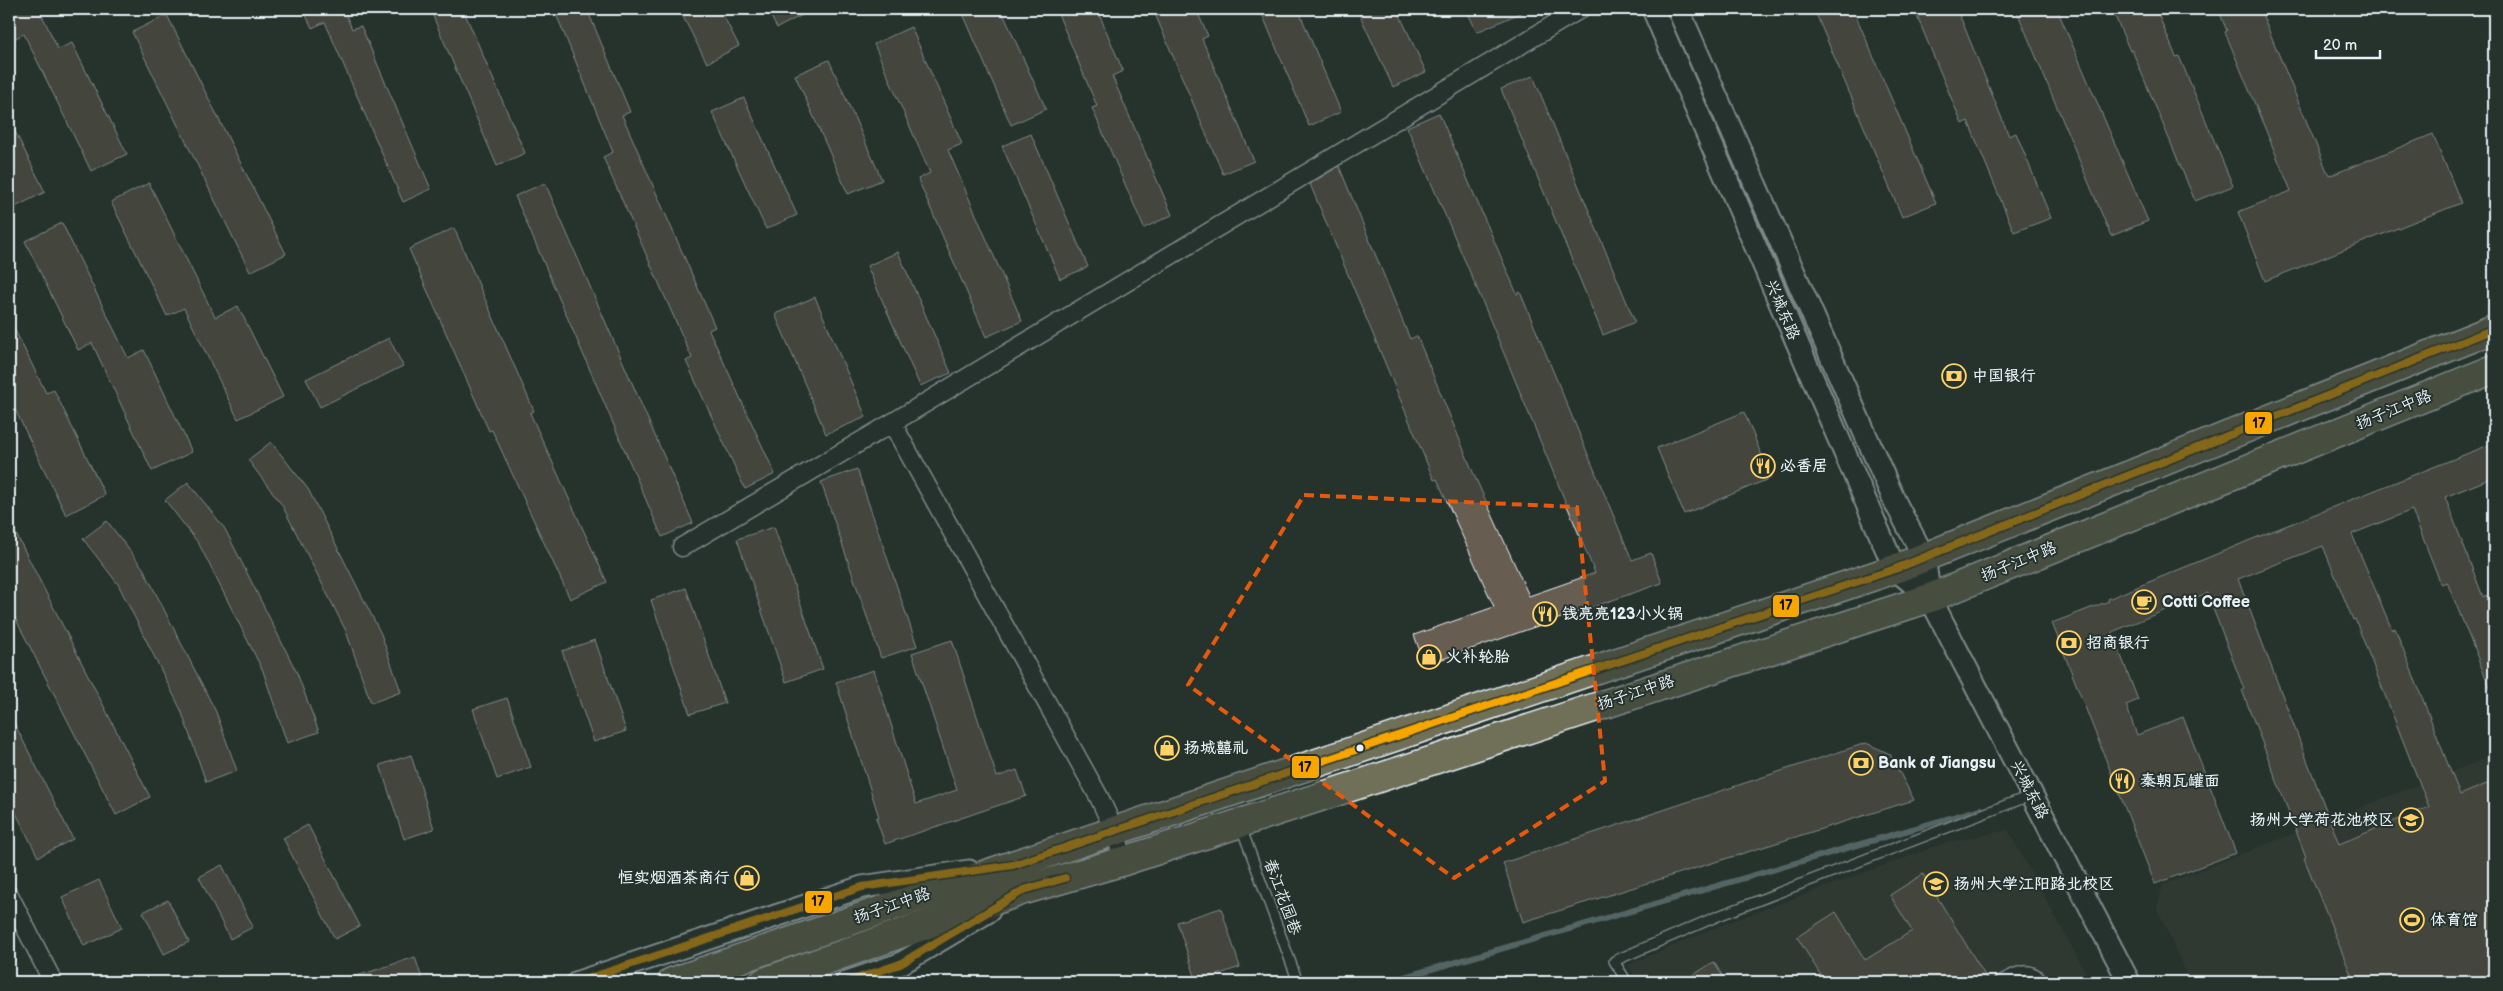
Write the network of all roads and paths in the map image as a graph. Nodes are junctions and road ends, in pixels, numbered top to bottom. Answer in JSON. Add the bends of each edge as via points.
{"nodes":[{"id":1,"x":1580,"y":9,"type":"edge"},
{"id":2,"x":1653,"y":9,"type":"edge"},
{"id":3,"x":1678,"y":9,"type":"edge"},
{"id":4,"x":2494,"y":329,"type":"edge"},
{"id":5,"x":2494,"y":369,"type":"edge"},
{"id":6,"x":892,"y":423,"type":"junction"},
{"id":7,"x":682,"y":547,"type":"dead end"},
{"id":8,"x":1924,"y":557,"type":"junction"},
{"id":9,"x":1894,"y":569,"type":"junction"},
{"id":10,"x":1930,"y":598,"type":"junction"},
{"id":11,"x":2032,"y":795,"type":"junction"},
{"id":12,"x":1239,"y":822,"type":"junction"},
{"id":13,"x":1115,"y":832,"type":"junction"},
{"id":14,"x":1124,"y":861,"type":"junction"},
{"id":15,"x":1013,"y":865,"type":"junction"},
{"id":16,"x":1024,"y":890,"type":"junction"},
{"id":17,"x":9,"y":895,"type":"edge"},
{"id":18,"x":53,"y":982,"type":"edge"},
{"id":19,"x":578,"y":982,"type":"edge"},
{"id":20,"x":672,"y":982,"type":"edge"},
{"id":21,"x":764,"y":982,"type":"edge"},
{"id":22,"x":847,"y":982,"type":"edge"},
{"id":23,"x":1298,"y":982,"type":"edge"},
{"id":24,"x":1627,"y":982,"type":"edge"},
{"id":25,"x":1998,"y":982,"type":"edge"},
{"id":26,"x":2043,"y":982,"type":"edge"},
{"id":27,"x":2129,"y":982,"type":"edge"}],
"edges":[{"from":1,"to":6,"type":"street"},
{"from":2,"to":9,"type":"street","name":"兴城东路"},
{"from":3,"to":8,"type":"street","name":"兴城东路","via":[[1896,504]]},
{"from":4,"to":8,"type":"main road","name":"扬子江中路"},
{"from":5,"to":10,"type":"main road","name":"扬子江中路"},
{"from":6,"to":7,"type":"street"},
{"from":6,"to":13,"type":"street","via":[[1099,797]]},
{"from":8,"to":9,"type":"main road","name":"扬子江中路"},
{"from":8,"to":10,"type":"street","name":"兴城东路"},
{"from":9,"to":10,"type":"street","name":"兴城东路"},
{"from":9,"to":13,"type":"main road","name":"扬子江中路"},
{"from":10,"to":11,"type":"street","name":"兴城东路"},
{"from":10,"to":12,"type":"main road","name":"扬子江中路"},
{"from":11,"to":24,"type":"lane","via":[[1718,916],[1614,961]]},
{"from":11,"to":27,"type":"street","name":"兴城东路"},
{"from":12,"to":14,"type":"main road","name":"扬子江中路"},
{"from":12,"to":23,"type":"lane","name":"春江花园巷"},
{"from":13,"to":14,"type":"street"},
{"from":13,"to":15,"type":"main road","name":"扬子江中路"},
{"from":14,"to":16,"type":"main road","name":"扬子江中路"},
{"from":15,"to":19,"type":"street","via":[[862,887]]},
{"from":15,"to":20,"type":"main road","name":"扬子江中路"},
{"from":16,"to":21,"type":"main road","name":"扬子江中路"},
{"from":16,"to":22,"type":"street","via":[[900,964]]},
{"from":17,"to":18,"type":"street"},
{"from":25,"to":26,"type":"lane","via":[[2016,971],[2028,970]]}]}
